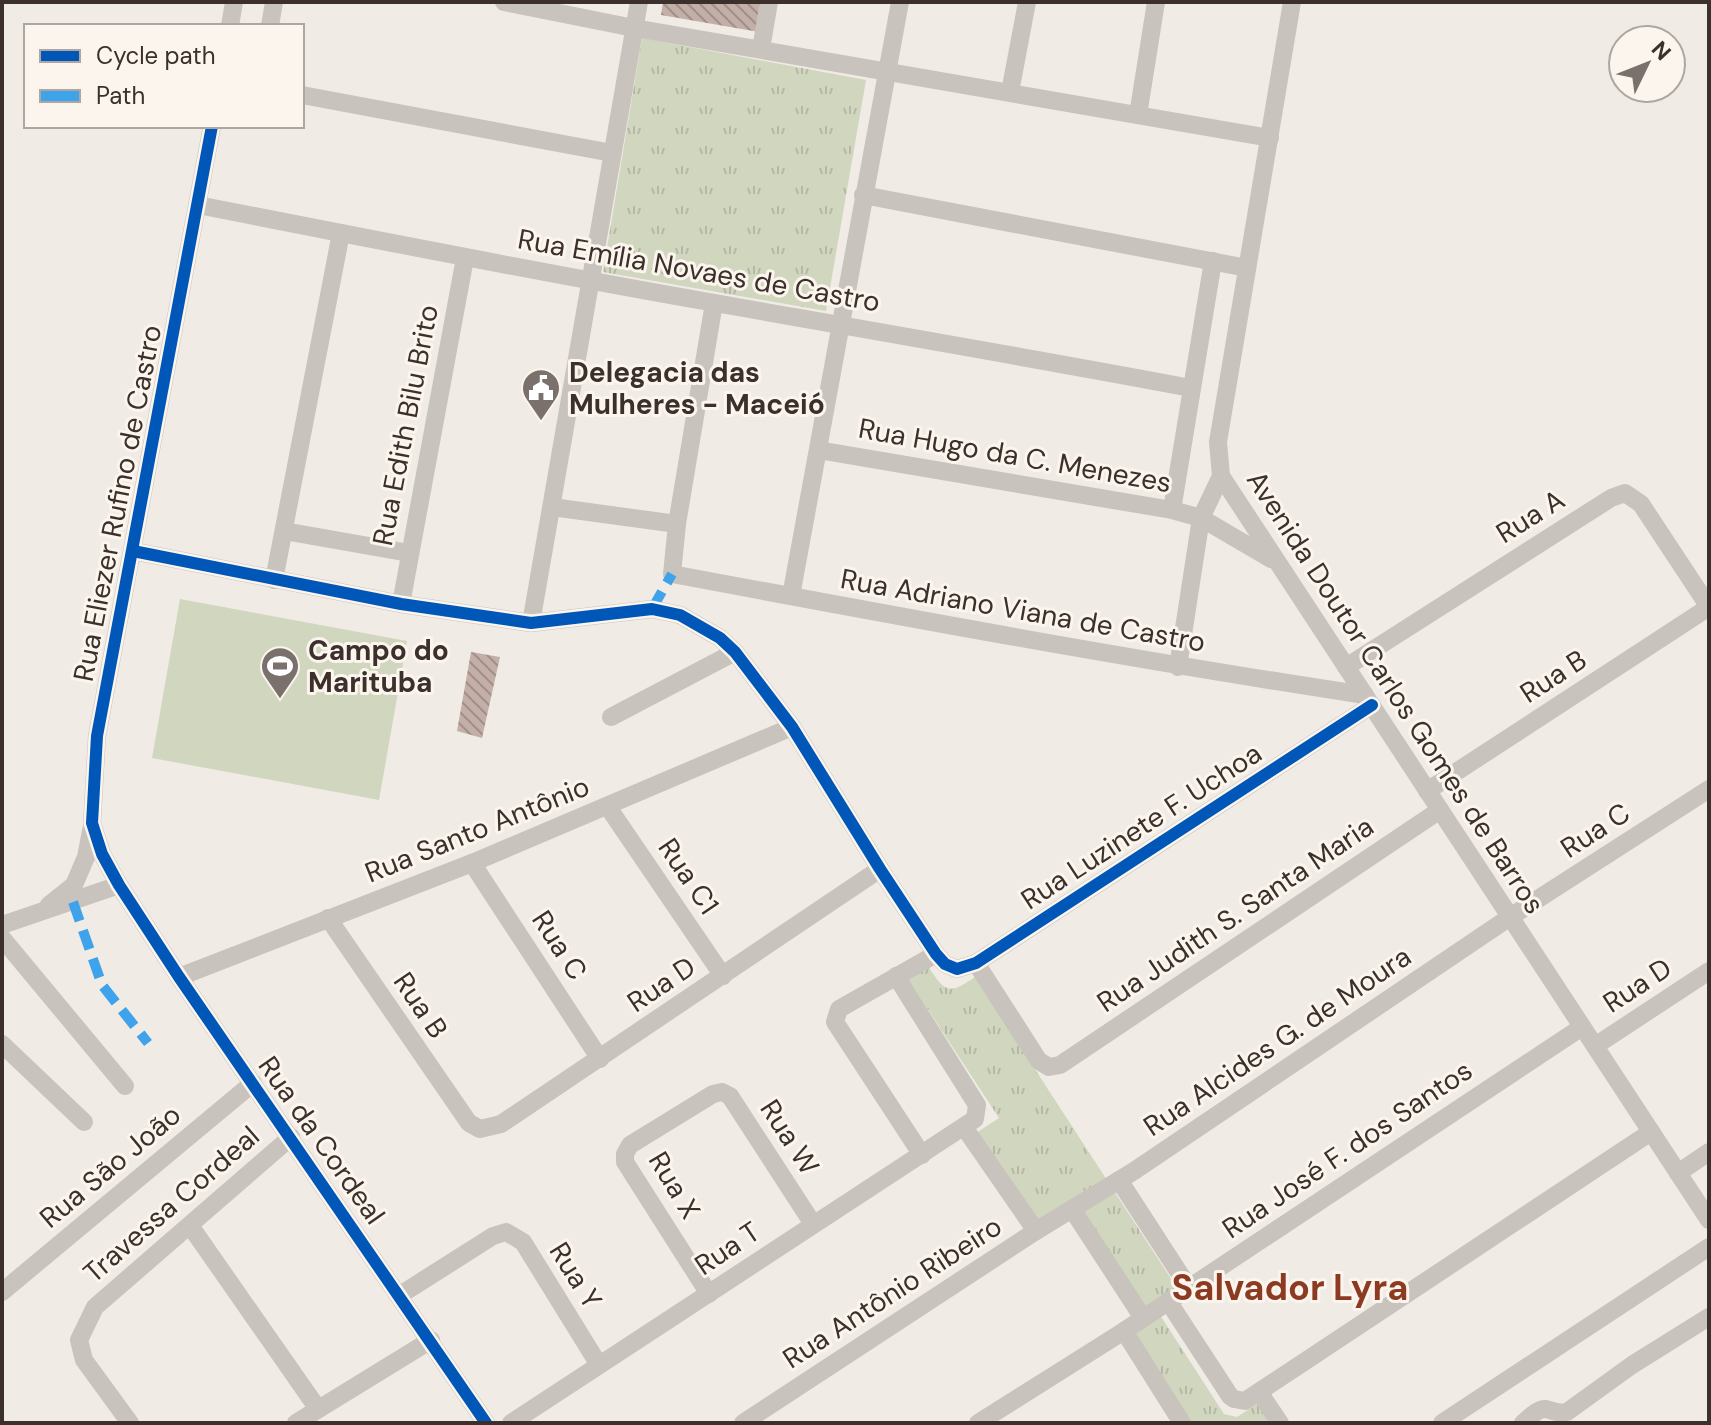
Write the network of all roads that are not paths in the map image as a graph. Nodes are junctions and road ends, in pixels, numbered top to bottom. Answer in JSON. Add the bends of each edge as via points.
{"nodes":[{"id":1,"x":234,"y":2,"type":"edge"},
{"id":2,"x":274,"y":2,"type":"edge"},
{"id":3,"x":504,"y":2,"type":"edge"},
{"id":4,"x":639,"y":2,"type":"edge"},
{"id":5,"x":769,"y":2,"type":"edge"},
{"id":6,"x":900,"y":2,"type":"edge"},
{"id":7,"x":1027,"y":2,"type":"edge"},
{"id":8,"x":1156,"y":2,"type":"edge"},
{"id":9,"x":1292,"y":2,"type":"edge"},
{"id":10,"x":230,"y":24,"type":"edge"},
{"id":11,"x":270,"y":24,"type":"edge"},
{"id":12,"x":634,"y":28,"type":"junction"},
{"id":13,"x":761,"y":49,"type":"junction"},
{"id":14,"x":887,"y":71,"type":"junction"},
{"id":15,"x":1010,"y":92,"type":"junction"},
{"id":16,"x":304,"y":95,"type":"edge"},
{"id":17,"x":1138,"y":115,"type":"junction"},
{"id":18,"x":212,"y":128,"type":"edge"},
{"id":19,"x":1270,"y":138,"type":"junction"},
{"id":20,"x":612,"y":153,"type":"junction"},
{"id":21,"x":863,"y":195,"type":"junction"},
{"id":22,"x":198,"y":205,"type":"junction"},
{"id":23,"x":341,"y":233,"type":"junction"},
{"id":24,"x":465,"y":258,"type":"junction"},
{"id":25,"x":1213,"y":261,"type":"junction"},
{"id":26,"x":1247,"y":268,"type":"junction"},
{"id":27,"x":591,"y":279,"type":"junction"},
{"id":28,"x":714,"y":303,"type":"junction"},
{"id":29,"x":840,"y":323,"type":"junction"},
{"id":30,"x":1191,"y":388,"type":"junction"},
{"id":31,"x":818,"y":450,"type":"junction"},
{"id":32,"x":1221,"y":476,"type":"junction"},
{"id":33,"x":552,"y":507,"type":"junction"},
{"id":34,"x":1172,"y":510,"type":"junction"},
{"id":35,"x":1201,"y":518,"type":"junction"},
{"id":36,"x":677,"y":524,"type":"junction"},
{"id":37,"x":284,"y":531,"type":"junction"},
{"id":38,"x":133,"y":551,"type":"junction"},
{"id":39,"x":409,"y":553,"type":"junction"},
{"id":40,"x":1277,"y":563,"type":"junction"},
{"id":41,"x":274,"y":580,"type":"junction"},
{"id":42,"x":791,"y":596,"type":"junction"},
{"id":43,"x":401,"y":604,"type":"junction"},
{"id":44,"x":1709,"y":607,"type":"edge"},
{"id":45,"x":531,"y":623,"type":"junction"},
{"id":46,"x":735,"y":652,"type":"junction"},
{"id":47,"x":1178,"y":667,"type":"junction"},
{"id":48,"x":1346,"y":667,"type":"junction"},
{"id":49,"x":1368,"y":700,"type":"junction"},
{"id":50,"x":611,"y":717,"type":"dead end"},
{"id":51,"x":792,"y":727,"type":"junction"},
{"id":52,"x":1709,"y":789,"type":"edge"},
{"id":53,"x":1427,"y":791,"type":"junction"},
{"id":54,"x":608,"y":807,"type":"junction"},
{"id":55,"x":1440,"y":810,"type":"junction"},
{"id":56,"x":92,"y":823,"type":"junction"},
{"id":57,"x":472,"y":863,"type":"junction"},
{"id":58,"x":880,"y":869,"type":"junction"},
{"id":59,"x":119,"y":885,"type":"junction"},
{"id":60,"x":42,"y":911,"type":"junction"},
{"id":61,"x":1510,"y":917,"type":"junction"},
{"id":62,"x":328,"y":918,"type":"junction"},
{"id":63,"x":2,"y":925,"type":"edge"},
{"id":64,"x":2,"y":938,"type":"edge"},
{"id":65,"x":936,"y":954,"type":"junction"},
{"id":66,"x":976,"y":963,"type":"junction"},
{"id":67,"x":1709,"y":971,"type":"edge"},
{"id":68,"x":723,"y":976,"type":"junction"},
{"id":69,"x":896,"y":976,"type":"junction"},
{"id":70,"x":179,"y":977,"type":"junction"},
{"id":71,"x":1582,"y":1027,"type":"junction"},
{"id":72,"x":2,"y":1044,"type":"edge"},
{"id":73,"x":1595,"y":1046,"type":"junction"},
{"id":74,"x":600,"y":1059,"type":"junction"},
{"id":75,"x":253,"y":1083,"type":"junction"},
{"id":76,"x":125,"y":1086,"type":"dead end"},
{"id":77,"x":84,"y":1122,"type":"dead end"},
{"id":78,"x":469,"y":1123,"type":"joint"},
{"id":79,"x":970,"y":1123,"type":"junction"},
{"id":80,"x":1651,"y":1132,"type":"junction"},
{"id":81,"x":291,"y":1137,"type":"junction"},
{"id":82,"x":630,"y":1145,"type":"joint"},
{"id":83,"x":1709,"y":1152,"type":"edge"},
{"id":84,"x":922,"y":1155,"type":"junction"},
{"id":85,"x":1678,"y":1173,"type":"junction"},
{"id":86,"x":1119,"y":1180,"type":"junction"},
{"id":87,"x":1072,"y":1209,"type":"junction"},
{"id":88,"x":1709,"y":1220,"type":"edge"},
{"id":89,"x":813,"y":1224,"type":"junction"},
{"id":90,"x":191,"y":1227,"type":"junction"},
{"id":91,"x":1036,"y":1231,"type":"junction"},
{"id":92,"x":1709,"y":1247,"type":"edge"},
{"id":93,"x":1189,"y":1288,"type":"junction"},
{"id":94,"x":2,"y":1292,"type":"edge"},
{"id":95,"x":709,"y":1294,"type":"junction"},
{"id":96,"x":400,"y":1295,"type":"junction"},
{"id":97,"x":1168,"y":1301,"type":"junction"},
{"id":98,"x":1709,"y":1317,"type":"edge"},
{"id":99,"x":1143,"y":1318,"type":"junction"},
{"id":100,"x":1124,"y":1331,"type":"junction"},
{"id":101,"x":431,"y":1340,"type":"junction"},
{"id":102,"x":599,"y":1365,"type":"junction"},
{"id":103,"x":1252,"y":1396,"type":"junction"},
{"id":104,"x":318,"y":1409,"type":"junction"},
{"id":105,"x":130,"y":1423,"type":"edge"},
{"id":106,"x":296,"y":1423,"type":"edge"},
{"id":107,"x":486,"y":1423,"type":"edge"},
{"id":108,"x":511,"y":1423,"type":"edge"},
{"id":109,"x":743,"y":1423,"type":"edge"},
{"id":110,"x":978,"y":1423,"type":"edge"},
{"id":111,"x":1182,"y":1423,"type":"edge"},
{"id":112,"x":1280,"y":1423,"type":"edge"},
{"id":113,"x":1442,"y":1423,"type":"edge"},
{"id":114,"x":1523,"y":1423,"type":"edge"}],
"edges":[{"from":1,"to":10,"type":"street"},
{"from":2,"to":11,"type":"street"},
{"from":3,"to":12,"type":"street"},
{"from":4,"to":12,"type":"street"},
{"from":5,"to":13,"type":"street"},
{"from":6,"to":14,"type":"street"},
{"from":7,"to":15,"type":"street"},
{"from":8,"to":17,"type":"street"},
{"from":9,"to":19,"type":"street","name":"Avenida Doutor Carlos Gomes de Barros"},
{"from":12,"to":13,"type":"street"},
{"from":12,"to":20,"type":"street"},
{"from":13,"to":14,"type":"street"},
{"from":14,"to":15,"type":"street"},
{"from":14,"to":21,"type":"street"},
{"from":15,"to":17,"type":"street"},
{"from":16,"to":20,"type":"street"},
{"from":17,"to":19,"type":"street"},
{"from":18,"to":22,"type":"street","name":"Rua Eliezer Rufino de Castro"},
{"from":19,"to":26,"type":"street","name":"Avenida Doutor Carlos Gomes de Barros"},
{"from":20,"to":27,"type":"street"},
{"from":21,"to":25,"type":"street"},
{"from":21,"to":29,"type":"street"},
{"from":22,"to":23,"type":"street","name":"Rua Emília Novaes de Castro"},
{"from":22,"to":38,"type":"street","name":"Rua Eliezer Rufino de Castro"},
{"from":23,"to":24,"type":"street","name":"Rua Emília Novaes de Castro"},
{"from":23,"to":37,"type":"street"},
{"from":24,"to":27,"type":"street","name":"Rua Emília Novaes de Castro"},
{"from":24,"to":39,"type":"street","name":"Rua Edith Bilu Brito"},
{"from":25,"to":26,"type":"street"},
{"from":25,"to":30,"type":"street"},
{"from":26,"to":32,"type":"street","name":"Avenida Doutor Carlos Gomes de Barros","via":[[1218,442]]},
{"from":27,"to":28,"type":"street","name":"Rua Emília Novaes de Castro"},
{"from":27,"to":33,"type":"street"},
{"from":28,"to":29,"type":"street","name":"Rua Emília Novaes de Castro"},
{"from":28,"to":36,"type":"street"},
{"from":29,"to":30,"type":"street","name":"Rua Emília Novaes de Castro"},
{"from":29,"to":31,"type":"street"},
{"from":30,"to":34,"type":"street"},
{"from":31,"to":34,"type":"street","name":"Rua Hugo da C. Menezes"},
{"from":31,"to":42,"type":"street"},
{"from":32,"to":35,"type":"street"},
{"from":32,"to":40,"type":"street","name":"Avenida Doutor Carlos Gomes de Barros"},
{"from":33,"to":36,"type":"street"},
{"from":33,"to":45,"type":"street"},
{"from":34,"to":35,"type":"street","name":"Rua Hugo da C. Menezes"},
{"from":35,"to":40,"type":"street","name":"Rua Hugo da C. Menezes"},
{"from":35,"to":47,"type":"street"},
{"from":36,"to":42,"type":"street","name":"Rua Adriano Viana de Castro","via":[[672,574]]},
{"from":37,"to":39,"type":"street"},
{"from":37,"to":41,"type":"street"},
{"from":38,"to":41,"type":"street"},
{"from":38,"to":56,"type":"street","name":"Rua Eliezer Rufino de Castro","via":[[97,736]]},
{"from":39,"to":43,"type":"street","name":"Rua Edith Bilu Brito"},
{"from":40,"to":48,"type":"street","name":"Avenida Doutor Carlos Gomes de Barros"},
{"from":41,"to":43,"type":"street"},
{"from":42,"to":47,"type":"street","name":"Rua Adriano Viana de Castro"},
{"from":43,"to":45,"type":"street"},
{"from":44,"to":48,"type":"street","name":"Rua A","via":[[1641,504],[1625,493]]},
{"from":44,"to":53,"type":"street","name":"Rua B"},
{"from":45,"to":46,"type":"street","via":[[652,609],[680,615]]},
{"from":46,"to":50,"type":"street"},
{"from":46,"to":51,"type":"street"},
{"from":47,"to":49,"type":"street","name":"Rua Adriano Viana de Castro"},
{"from":48,"to":49,"type":"street","name":"Avenida Doutor Carlos Gomes de Barros"},
{"from":49,"to":53,"type":"street","name":"Avenida Doutor Carlos Gomes de Barros"},
{"from":49,"to":66,"type":"street","name":"Rua Luzinete F. Uchoa"},
{"from":51,"to":54,"type":"street","name":"Rua Santo Antônio"},
{"from":51,"to":58,"type":"street"},
{"from":52,"to":61,"type":"street","name":"Rua C"},
{"from":53,"to":55,"type":"street","name":"Avenida Doutor Carlos Gomes de Barros"},
{"from":54,"to":57,"type":"street","name":"Rua Santo Antônio"},
{"from":54,"to":68,"type":"street","name":"Rua C1"},
{"from":55,"to":61,"type":"street","name":"Avenida Doutor Carlos Gomes de Barros"},
{"from":55,"to":66,"type":"street","name":"Rua Judith S. Santa Maria","via":[[1060,1065],[1049,1067],[1039,1061]]},
{"from":56,"to":59,"type":"street","name":"Rua Eliezer Rufino de Castro"},
{"from":56,"to":60,"type":"street","via":[[74,885]]},
{"from":57,"to":62,"type":"street","name":"Rua Santo Antônio"},
{"from":57,"to":74,"type":"street","name":"Rua C"},
{"from":58,"to":65,"type":"street"},
{"from":58,"to":68,"type":"street","name":"Rua D"},
{"from":59,"to":60,"type":"street"},
{"from":59,"to":70,"type":"street","name":"Rua da Cordeal"},
{"from":60,"to":63,"type":"street"},
{"from":61,"to":71,"type":"street","name":"Avenida Doutor Carlos Gomes de Barros"},
{"from":61,"to":86,"type":"street","name":"Rua Alcides G. de Moura"},
{"from":62,"to":70,"type":"street","name":"Rua Santo Antônio"},
{"from":62,"to":78,"type":"street","name":"Rua B"},
{"from":64,"to":76,"type":"street"},
{"from":65,"to":66,"type":"street","via":[[957,969]]},
{"from":65,"to":69,"type":"street"},
{"from":67,"to":73,"type":"street","name":"Rua D"},
{"from":68,"to":74,"type":"street","name":"Rua D"},
{"from":69,"to":79,"type":"street","via":[[977,1105]]},
{"from":69,"to":84,"type":"street","via":[[839,1009],[835,1022]]},
{"from":70,"to":75,"type":"street","name":"Rua da Cordeal"},
{"from":71,"to":73,"type":"street","name":"Avenida Doutor Carlos Gomes de Barros"},
{"from":71,"to":93,"type":"street","name":"Rua José F. dos Santos"},
{"from":72,"to":77,"type":"street"},
{"from":73,"to":80,"type":"street","name":"Avenida Doutor Carlos Gomes de Barros"},
{"from":74,"to":78,"type":"street","name":"Rua D","via":[[501,1124],[480,1129]]},
{"from":75,"to":81,"type":"street","name":"Rua da Cordeal"},
{"from":75,"to":94,"type":"street","name":"Rua São João"},
{"from":79,"to":84,"type":"street","name":"Rua T"},
{"from":79,"to":91,"type":"street"},
{"from":80,"to":85,"type":"street","name":"Avenida Doutor Carlos Gomes de Barros"},
{"from":80,"to":103,"type":"street"},
{"from":81,"to":90,"type":"street","name":"Travessa Cordeal"},
{"from":81,"to":96,"type":"street","name":"Rua da Cordeal"},
{"from":82,"to":89,"type":"street","name":"Rua W","via":[[722,1092],[730,1096]]},
{"from":82,"to":95,"type":"street","name":"Rua X","via":[[625,1162]]},
{"from":83,"to":85,"type":"street"},
{"from":84,"to":89,"type":"street","name":"Rua T"},
{"from":85,"to":88,"type":"street","name":"Avenida Doutor Carlos Gomes de Barros"},
{"from":86,"to":87,"type":"street","name":"Rua Alcides G. de Moura"},
{"from":86,"to":93,"type":"street"},
{"from":87,"to":91,"type":"street","name":"Rua Antônio Ribeiro"},
{"from":87,"to":99,"type":"street"},
{"from":89,"to":95,"type":"street","name":"Rua T"},
{"from":90,"to":104,"type":"street"},
{"from":90,"to":105,"type":"street","name":"Travessa Cordeal","via":[[95,1307],[79,1340],[84,1360]]},
{"from":91,"to":109,"type":"street","name":"Rua Antônio Ribeiro"},
{"from":92,"to":113,"type":"street"},
{"from":93,"to":97,"type":"street","name":"Rua José F. dos Santos"},
{"from":95,"to":102,"type":"street","name":"Rua T"},
{"from":96,"to":101,"type":"street","name":"Rua da Cordeal"},
{"from":96,"to":102,"type":"street","name":"Rua Y","via":[[506,1232],[523,1242]]},
{"from":97,"to":99,"type":"street","name":"Rua José F. dos Santos"},
{"from":97,"to":103,"type":"street","via":[[1230,1396]]},
{"from":98,"to":114,"type":"street","via":[[1567,1412],[1540,1410]]},
{"from":99,"to":100,"type":"street","name":"Rua José F. dos Santos"},
{"from":100,"to":110,"type":"street","name":"Rua José F. dos Santos"},
{"from":100,"to":111,"type":"street"},
{"from":101,"to":104,"type":"street"},
{"from":101,"to":107,"type":"street","name":"Rua da Cordeal"},
{"from":102,"to":108,"type":"street","name":"Rua T"},
{"from":103,"to":112,"type":"street"},
{"from":104,"to":106,"type":"street"}]}
